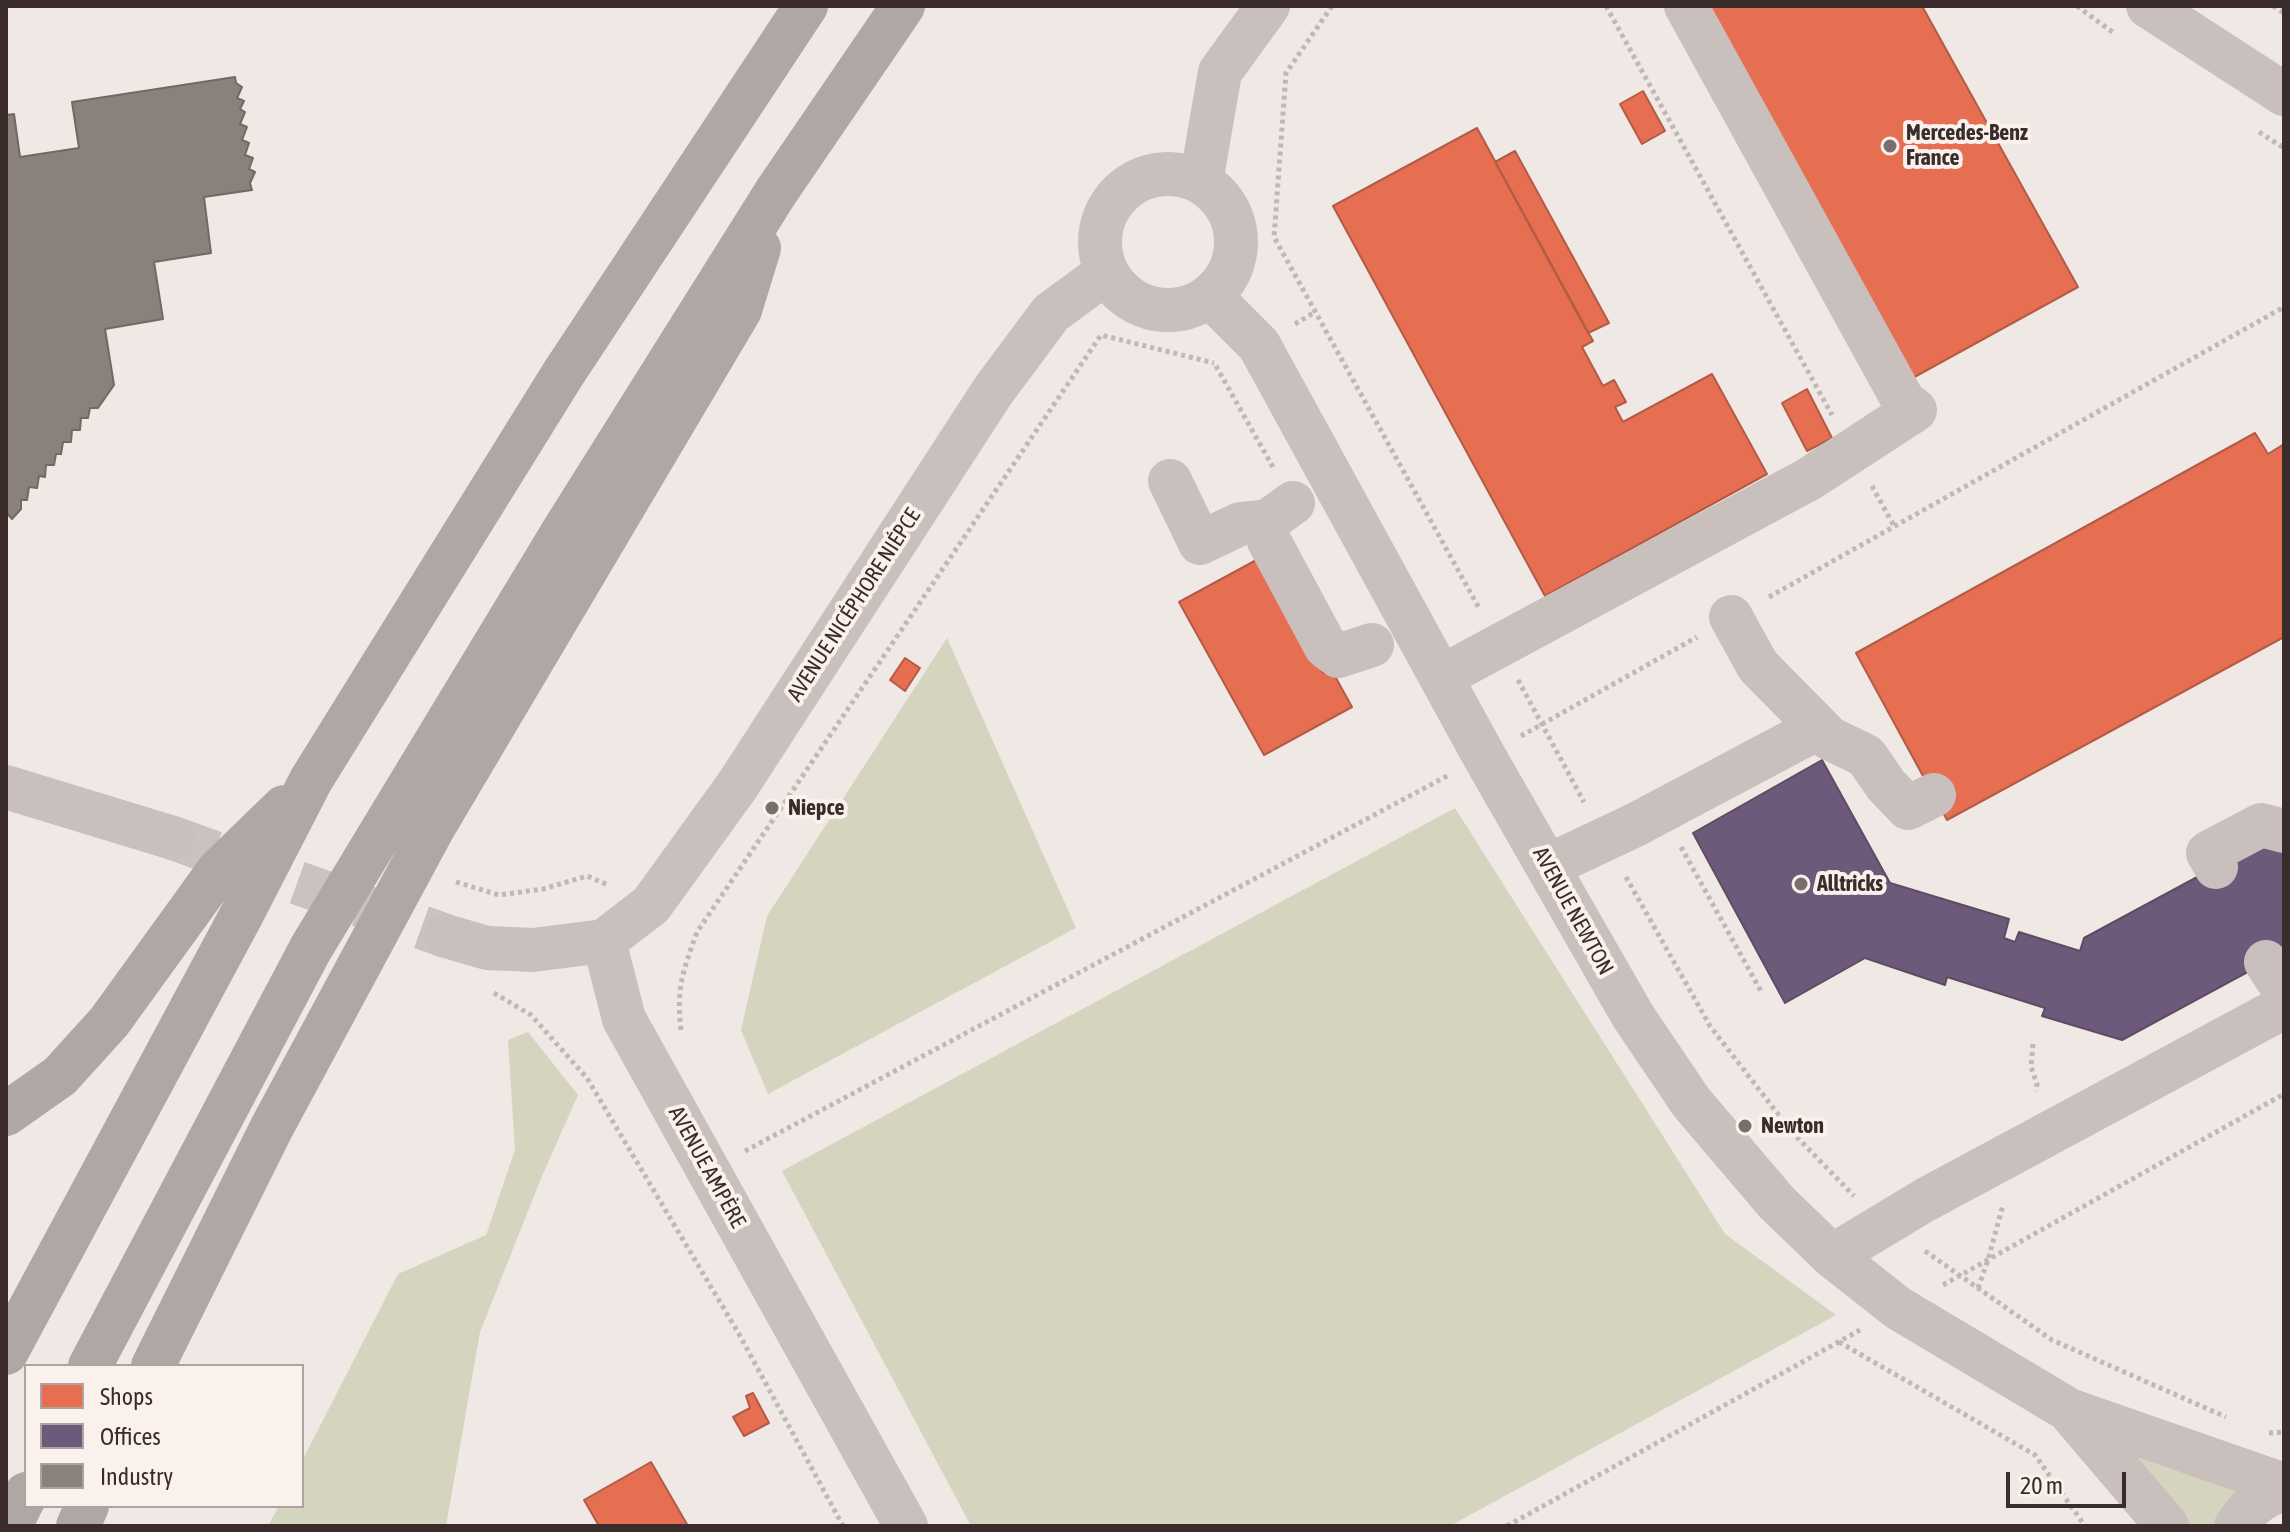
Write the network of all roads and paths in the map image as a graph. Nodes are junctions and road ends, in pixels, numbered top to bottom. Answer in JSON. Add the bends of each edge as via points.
{"nodes":[{"id":1,"x":806,"y":6,"type":"edge"},
{"id":2,"x":903,"y":6,"type":"edge"},
{"id":3,"x":1268,"y":6,"type":"edge"},
{"id":4,"x":1606,"y":6,"type":"edge"},
{"id":5,"x":1686,"y":6,"type":"edge"},
{"id":6,"x":2148,"y":6,"type":"edge"},
{"id":7,"x":2273,"y":6,"type":"edge"},
{"id":8,"x":2284,"y":13,"type":"edge"},
{"id":9,"x":2284,"y":94,"type":"edge"},
{"id":10,"x":1201,"y":182,"type":"junction"},
{"id":11,"x":776,"y":192,"type":"junction"},
{"id":12,"x":1107,"y":272,"type":"junction"},
{"id":13,"x":1210,"y":296,"type":"junction"},
{"id":14,"x":1315,"y":312,"type":"dead end"},
{"id":15,"x":1259,"y":345,"type":"junction"},
{"id":16,"x":1852,"y":451,"type":"junction"},
{"id":17,"x":1170,"y":481,"type":"dead end"},
{"id":18,"x":1894,"y":526,"type":"dead end"},
{"id":19,"x":1731,"y":617,"type":"dead end"},
{"id":20,"x":1372,"y":645,"type":"dead end"},
{"id":21,"x":1441,"y":677,"type":"junction"},
{"id":22,"x":1818,"y":728,"type":"junction"},
{"id":23,"x":311,"y":780,"type":"junction"},
{"id":24,"x":6,"y":787,"type":"edge"},
{"id":25,"x":1934,"y":795,"type":"dead end"},
{"id":26,"x":1661,"y":811,"type":"junction"},
{"id":27,"x":2284,"y":831,"type":"edge"},
{"id":28,"x":173,"y":838,"type":"tunnel mouth"},
{"id":29,"x":1548,"y":866,"type":"junction"},
{"id":30,"x":2216,"y":867,"type":"dead end"},
{"id":31,"x":456,"y":882,"type":"dead end"},
{"id":32,"x":651,"y":905,"type":"junction"},
{"id":33,"x":697,"y":932,"type":"junction"},
{"id":34,"x":446,"y":936,"type":"tunnel mouth"},
{"id":35,"x":604,"y":941,"type":"junction"},
{"id":36,"x":483,"y":985,"type":"dead end"},
{"id":37,"x":1762,"y":993,"type":"dead end"},
{"id":38,"x":2284,"y":1007,"type":"edge"},
{"id":39,"x":681,"y":1033,"type":"dead end"},
{"id":40,"x":6,"y":1114,"type":"edge"},
{"id":41,"x":1832,"y":1256,"type":"junction"},
{"id":42,"x":1839,"y":1342,"type":"dead end"},
{"id":43,"x":6,"y":1353,"type":"edge"},
{"id":44,"x":91,"y":1364,"type":"edge"},
{"id":45,"x":154,"y":1364,"type":"edge"},
{"id":46,"x":2069,"y":1410,"type":"junction"},
{"id":47,"x":2284,"y":1487,"type":"edge"},
{"id":48,"x":24,"y":1498,"type":"edge"},
{"id":49,"x":10,"y":1526,"type":"edge"},
{"id":50,"x":843,"y":1526,"type":"edge"},
{"id":51,"x":906,"y":1526,"type":"edge"},
{"id":52,"x":2085,"y":1526,"type":"edge"},
{"id":53,"x":2167,"y":1526,"type":"edge"},
{"id":54,"x":2236,"y":1526,"type":"edge"}],
"edges":[{"from":1,"to":23,"type":"highway","via":[[563,374]]},
{"from":2,"to":11,"type":"highway"},
{"from":3,"to":10,"type":"street","via":[[1220,72]]},
{"from":4,"to":16,"type":"path"},
{"from":5,"to":16,"type":"street","via":[[1904,402],[1915,410]]},
{"from":6,"to":9,"type":"street"},
{"from":7,"to":8,"type":"path"},
{"from":10,"to":12,"type":"street","via":[[1159,174],[1122,193],[1101,230]]},
{"from":10,"to":13,"type":"street","via":[[1231,215],[1236,237],[1234,260]]},
{"from":11,"to":44,"type":"highway","via":[[311,948]]},
{"from":11,"to":45,"type":"highway","via":[[740,310],[433,828],[272,1127]]},
{"from":12,"to":13,"type":"street","via":[[1134,301],[1153,308],[1173,310]]},
{"from":12,"to":32,"type":"street","name":"AVENUE NICÉPHORE NIÉPCE","via":[[1051,313],[993,391],[737,786]]},
{"from":13,"to":15,"type":"street","name":"AVENUE NEWTON"},
{"from":14,"to":15,"type":"path"},
{"from":15,"to":21,"type":"street","name":"AVENUE NEWTON"},
{"from":15,"to":33,"type":"path","via":[[1215,363],[1101,335]]},
{"from":16,"to":18,"type":"path"},
{"from":16,"to":21,"type":"street"},
{"from":17,"to":20,"type":"street","via":[[1200,543],[1280,512],[1268,539],[1326,647],[1338,656]]},
{"from":19,"to":22,"type":"street","via":[[1758,666]]},
{"from":21,"to":29,"type":"street","name":"AVENUE NEWTON"},
{"from":22,"to":25,"type":"street","via":[[1866,756],[1908,808]]},
{"from":22,"to":26,"type":"street"},
{"from":23,"to":40,"type":"highway","via":[[219,870],[109,1022],[60,1076]]},
{"from":23,"to":43,"type":"highway"},
{"from":24,"to":28,"type":"street"},
{"from":26,"to":29,"type":"street"},
{"from":26,"to":37,"type":"path"},
{"from":27,"to":30,"type":"street","via":[[2261,825],[2208,853]]},
{"from":29,"to":41,"type":"street","name":"AVENUE NEWTON","via":[[1633,1016],[1691,1102],[1777,1203]]},
{"from":31,"to":32,"type":"path","via":[[499,895],[587,876]]},
{"from":32,"to":33,"type":"path"},
{"from":32,"to":35,"type":"street","name":"AVENUE NICÉPHORE NIÉPCE"},
{"from":33,"to":39,"type":"path","via":[[681,978]]},
{"from":34,"to":35,"type":"street","via":[[487,948],[533,950]]},
{"from":35,"to":51,"type":"street","name":"AVENUE AMPÈRE","via":[[624,1019]]},
{"from":36,"to":50,"type":"path","via":[[531,1015],[587,1078],[739,1334]]},
{"from":38,"to":41,"type":"street","via":[[1925,1200]]},
{"from":41,"to":46,"type":"street","name":"AVENUE NEWTON","via":[[1898,1308]]},
{"from":42,"to":52,"type":"path","via":[[2035,1455]]},
{"from":46,"to":47,"type":"street","name":"AVENUE NEWTON"},
{"from":46,"to":53,"type":"street","name":"AVENUE NEWTON"},
{"from":47,"to":54,"type":"street","name":"AVENUE NEWTON","via":[[2246,1510]]},
{"from":48,"to":49,"type":"highway"}]}
